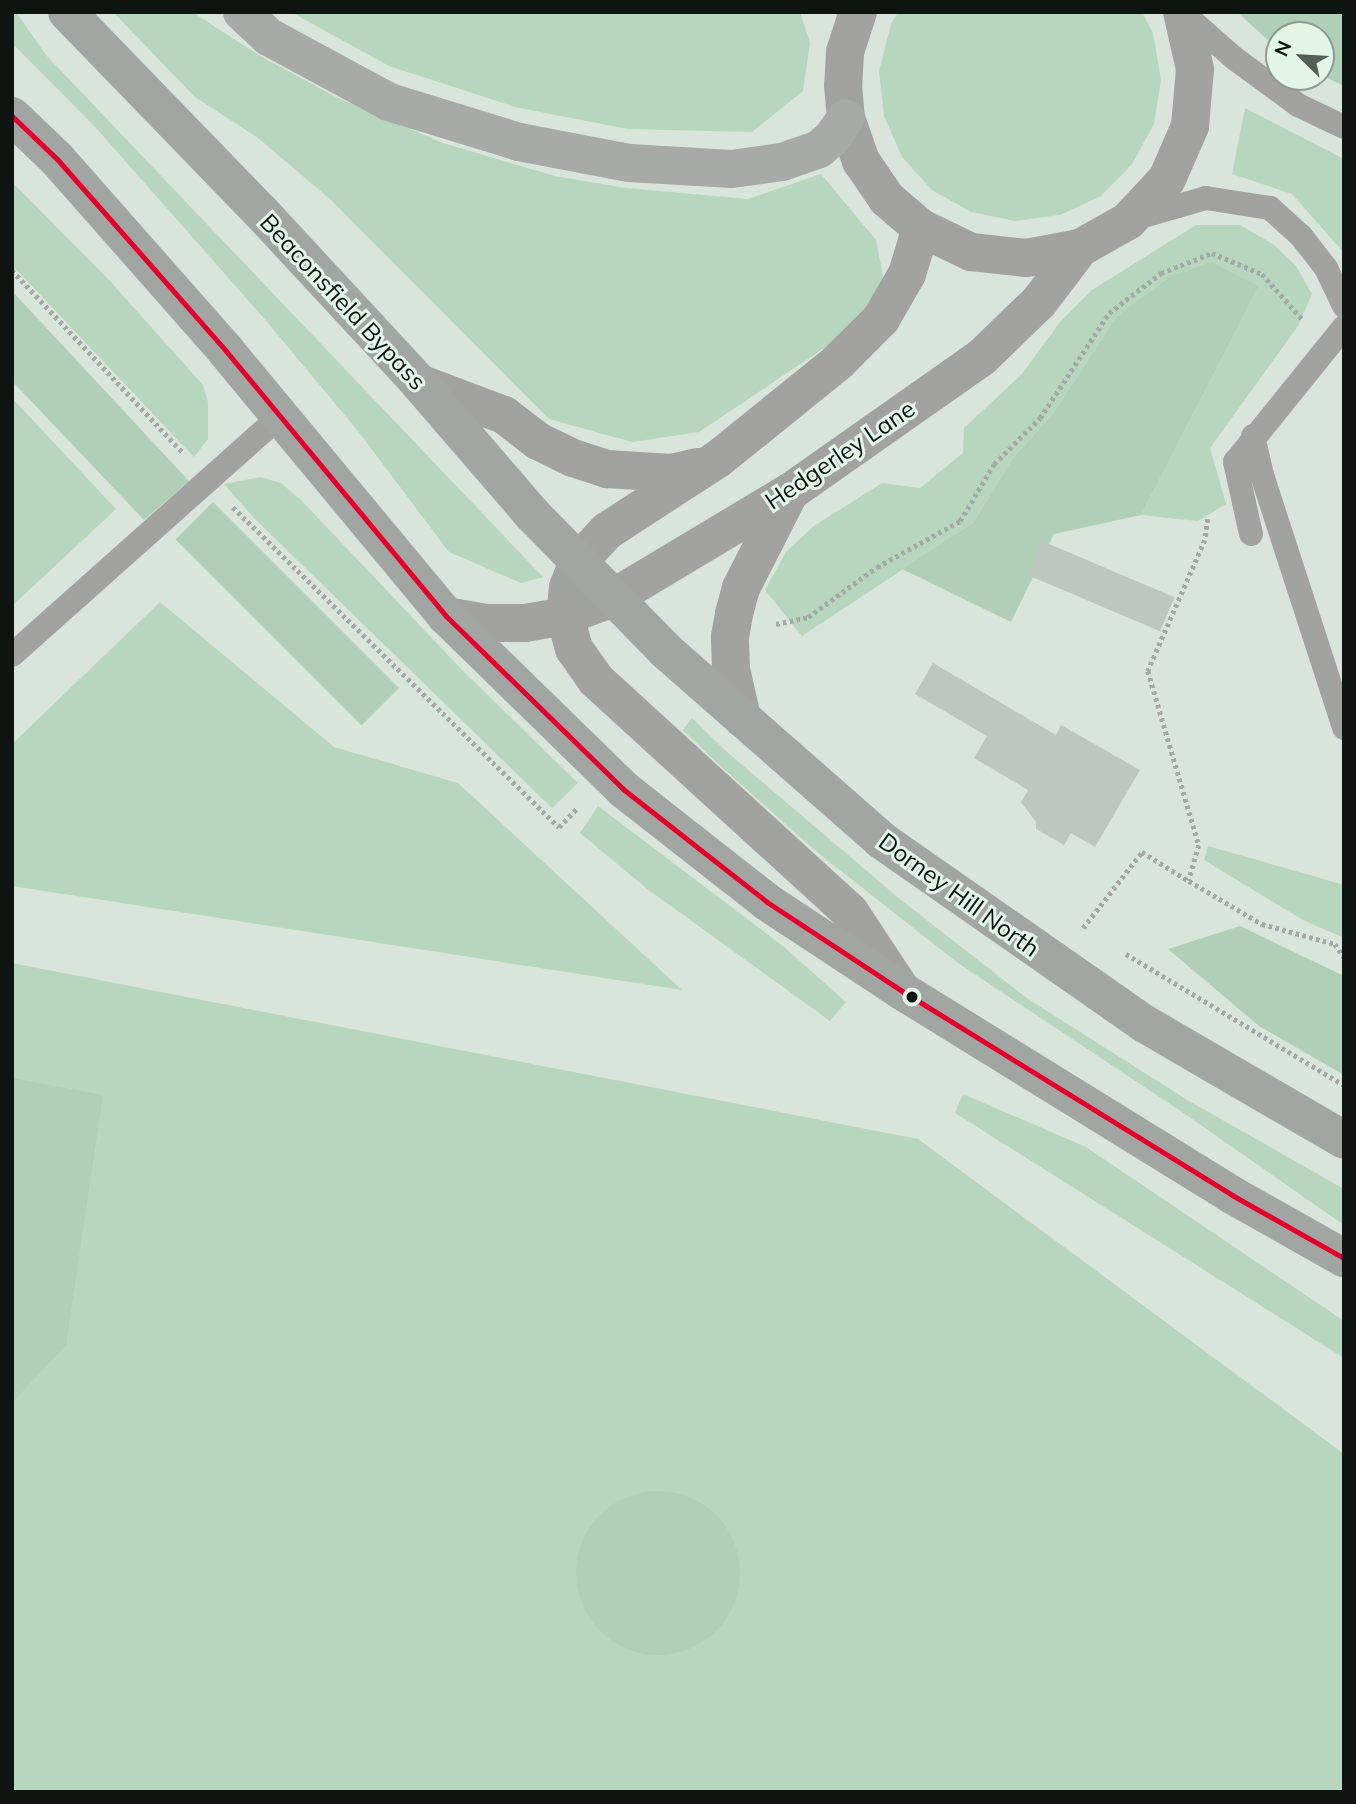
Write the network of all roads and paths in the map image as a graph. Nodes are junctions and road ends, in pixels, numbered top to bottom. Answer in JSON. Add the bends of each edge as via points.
{"nodes":[{"id":1,"x":67,"y":12,"type":"edge"},
{"id":2,"x":242,"y":12,"type":"edge"},
{"id":3,"x":828,"y":12,"type":"edge"},
{"id":4,"x":858,"y":12,"type":"edge"},
{"id":5,"x":1182,"y":13,"type":"edge"},
{"id":6,"x":845,"y":51,"type":"junction"},
{"id":7,"x":12,"y":116,"type":"edge"},
{"id":8,"x":846,"y":118,"type":"junction"},
{"id":9,"x":1344,"y":127,"type":"edge"},
{"id":10,"x":1128,"y":221,"type":"junction"},
{"id":11,"x":920,"y":228,"type":"junction"},
{"id":12,"x":1080,"y":248,"type":"junction"},
{"id":13,"x":12,"y":270,"type":"edge"},
{"id":14,"x":1344,"y":306,"type":"edge"},
{"id":15,"x":1308,"y":325,"type":"dead end"},
{"id":16,"x":1344,"y":327,"type":"edge"},
{"id":17,"x":419,"y":383,"type":"junction"},
{"id":18,"x":280,"y":416,"type":"junction"},
{"id":19,"x":1253,"y":436,"type":"junction"},
{"id":20,"x":718,"y":459,"type":"junction"},
{"id":21,"x":207,"y":481,"type":"junction"},
{"id":22,"x":790,"y":492,"type":"junction"},
{"id":23,"x":1209,"y":514,"type":"dead end"},
{"id":24,"x":1251,"y":534,"type":"dead end"},
{"id":25,"x":578,"y":562,"type":"junction"},
{"id":26,"x":611,"y":599,"type":"junction"},
{"id":27,"x":446,"y":616,"type":"junction"},
{"id":28,"x":565,"y":616,"type":"junction"},
{"id":29,"x":769,"y":626,"type":"dead end"},
{"id":30,"x":12,"y":655,"type":"edge"},
{"id":31,"x":742,"y":718,"type":"junction"},
{"id":32,"x":1344,"y":728,"type":"edge"},
{"id":33,"x":559,"y":827,"type":"dead end"},
{"id":34,"x":1189,"y":881,"type":"junction"},
{"id":35,"x":1093,"y":934,"type":"dead end"},
{"id":36,"x":1117,"y":948,"type":"dead end"},
{"id":37,"x":1344,"y":957,"type":"edge"},
{"id":38,"x":902,"y":991,"type":"junction"},
{"id":39,"x":1344,"y":1085,"type":"edge"},
{"id":40,"x":1344,"y":1140,"type":"edge"},
{"id":41,"x":1342,"y":1258,"type":"edge"}],
"edges":[{"from":1,"to":17,"type":"main road","name":"Beaconsfield Bypass"},
{"from":2,"to":8,"type":"highway","via":[[269,37],[389,102],[519,142],[629,163],[732,169],[782,162],[819,149]]},
{"from":3,"to":6,"type":"street"},
{"from":4,"to":6,"type":"street"},
{"from":5,"to":9,"type":"lane","via":[[1298,106]]},
{"from":5,"to":10,"type":"street","via":[[1195,69],[1190,126],[1167,178]]},
{"from":6,"to":8,"type":"street"},
{"from":7,"to":18,"type":"main road","via":[[57,159]]},
{"from":8,"to":11,"type":"street","via":[[861,161],[887,199]]},
{"from":10,"to":12,"type":"street"},
{"from":10,"to":14,"type":"lane","via":[[1206,198],[1270,208],[1317,257]]},
{"from":11,"to":12,"type":"street","via":[[971,252],[1026,258]]},
{"from":11,"to":20,"type":"street","via":[[907,274],[881,319],[838,362]]},
{"from":12,"to":22,"type":"street","name":"Hedgerley Lane","via":[[1039,302],[982,358]]},
{"from":13,"to":21,"type":"path"},
{"from":15,"to":29,"type":"path","via":[[1262,274],[1212,253],[1161,273],[1109,313],[1040,418],[994,464],[960,521],[877,567],[808,617]]},
{"from":16,"to":19,"type":"lane"},
{"from":17,"to":20,"type":"street","via":[[505,415],[538,441],[607,469],[671,472]]},
{"from":17,"to":25,"type":"main road","name":"Beaconsfield Bypass"},
{"from":18,"to":21,"type":"lane"},
{"from":18,"to":27,"type":"main road"},
{"from":19,"to":24,"type":"lane","via":[[1235,462]]},
{"from":19,"to":32,"type":"lane"},
{"from":20,"to":25,"type":"street","via":[[607,531]]},
{"from":21,"to":30,"type":"lane"},
{"from":21,"to":33,"type":"path"},
{"from":22,"to":26,"type":"street","name":"Hedgerley Lane"},
{"from":22,"to":31,"type":"street","via":[[741,587],[734,614],[731,669]]},
{"from":23,"to":34,"type":"path","via":[[1205,540],[1148,671],[1199,845]]},
{"from":25,"to":26,"type":"main road","name":"Beaconsfield Bypass"},
{"from":25,"to":28,"type":"street","via":[[568,587]]},
{"from":26,"to":28,"type":"street","name":"Hedgerley Lane"},
{"from":26,"to":31,"type":"main road","name":"Dorney Hill North"},
{"from":27,"to":28,"type":"street","name":"Hedgerley Lane","via":[[486,624]]},
{"from":27,"to":38,"type":"main road","via":[[624,789],[767,902]]},
{"from":28,"to":38,"type":"street","via":[[573,649],[596,680],[850,912]]},
{"from":31,"to":40,"type":"main road","name":"Dorney Hill North","via":[[881,840],[1023,940],[1145,1024]]},
{"from":34,"to":35,"type":"path","via":[[1142,852],[1081,927]]},
{"from":34,"to":37,"type":"path","via":[[1262,924],[1335,944]]},
{"from":36,"to":39,"type":"path"},
{"from":38,"to":41,"type":"main road"}]}
